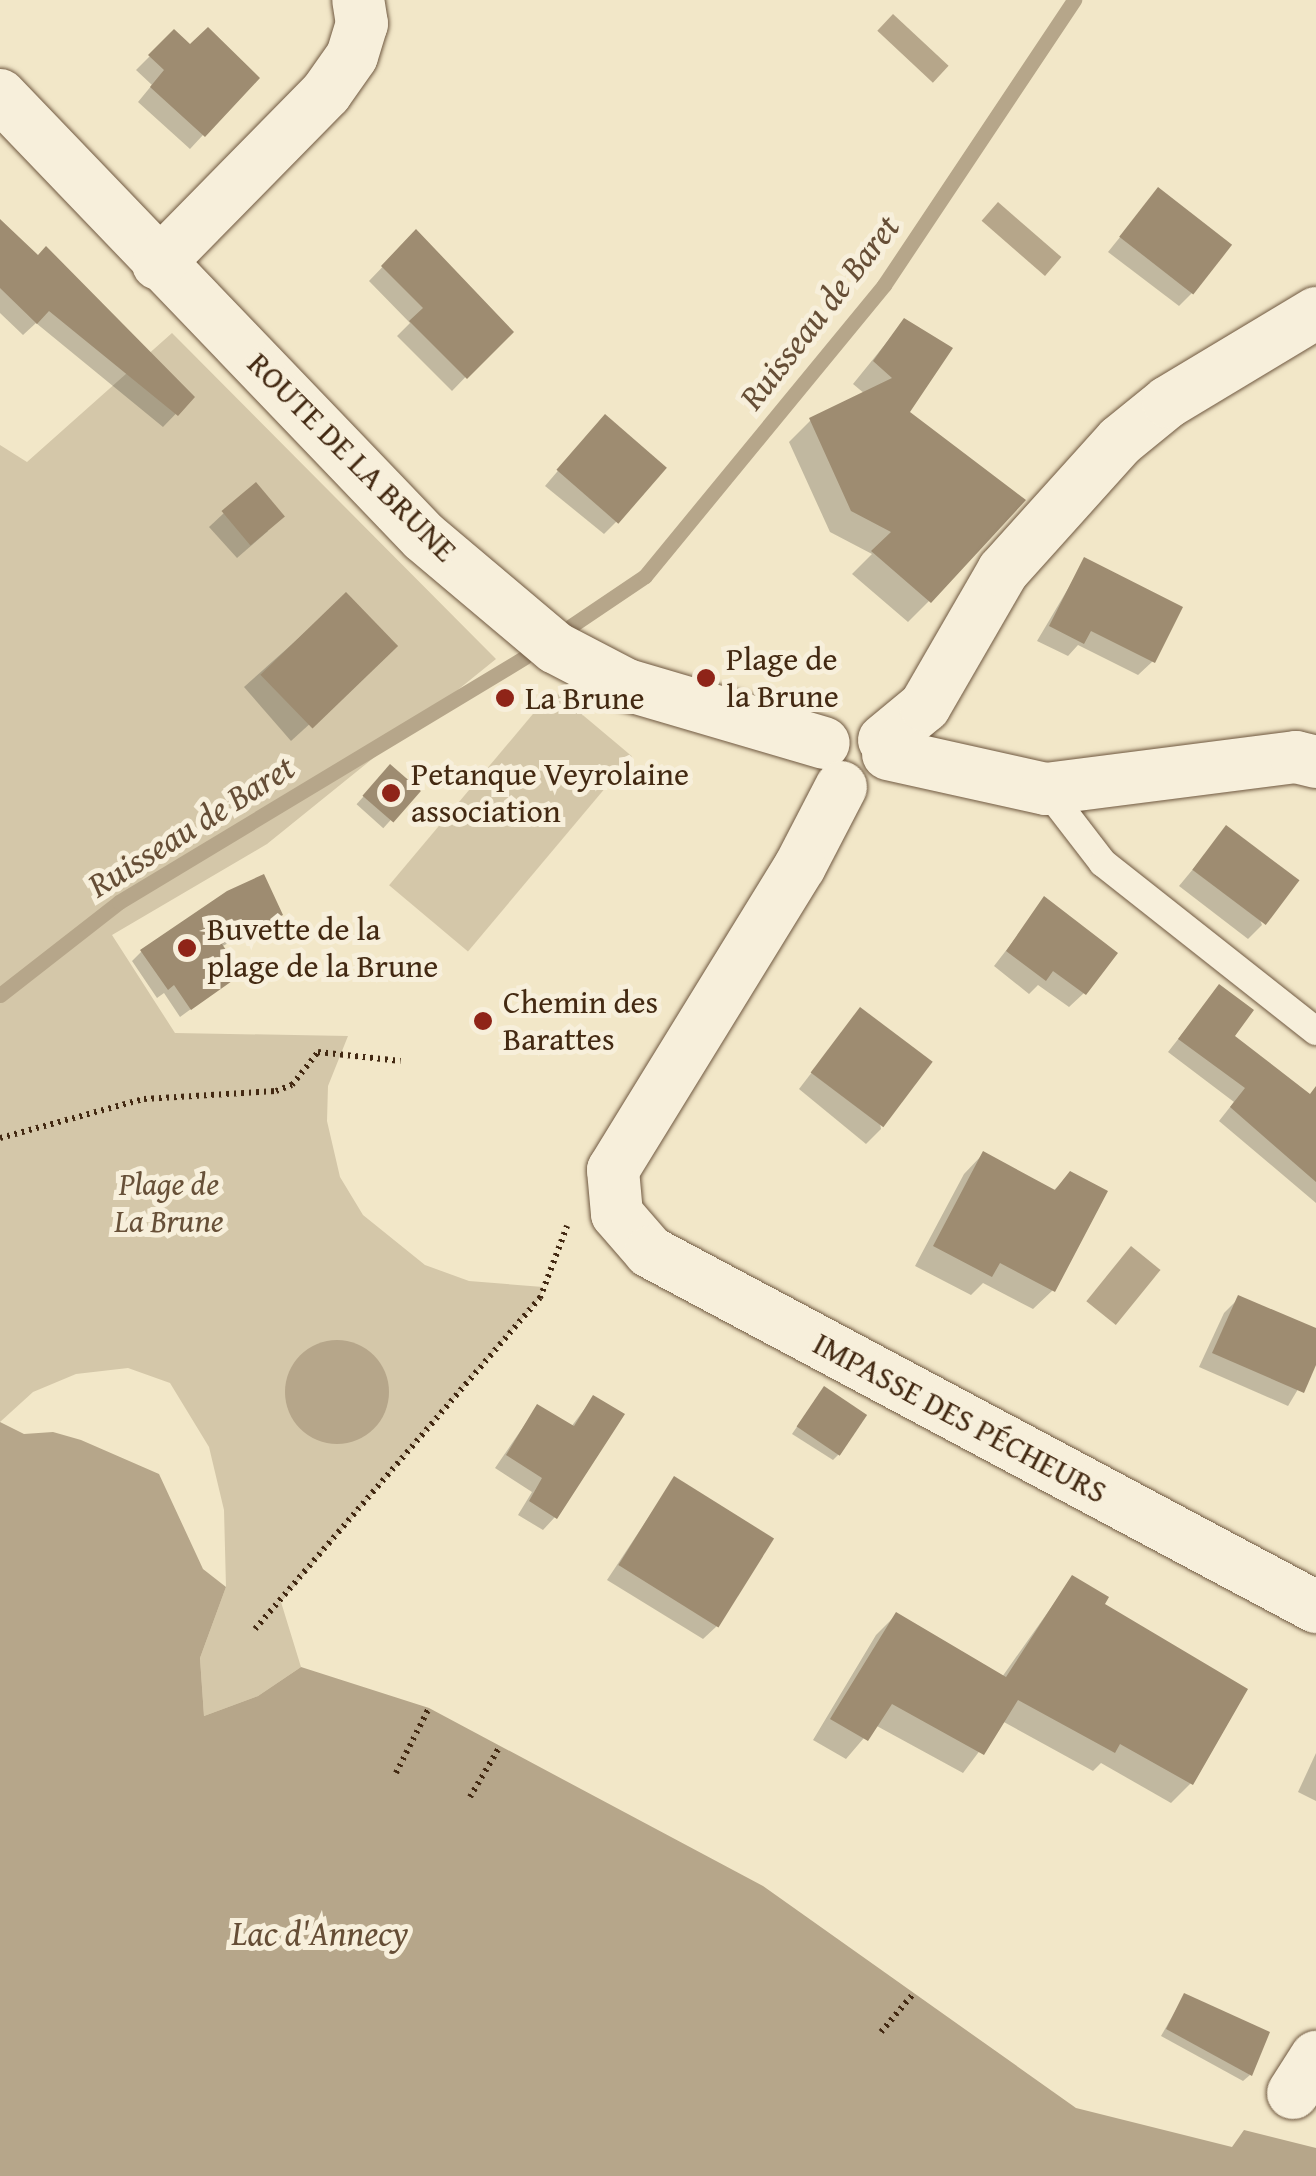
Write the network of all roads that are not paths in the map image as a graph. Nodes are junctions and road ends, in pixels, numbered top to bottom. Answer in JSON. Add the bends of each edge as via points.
{"nodes":[{"id":1,"x":358,"y":0,"type":"edge"},
{"id":2,"x":0,"y":95,"type":"edge"},
{"id":3,"x":158,"y":264,"type":"junction"},
{"id":4,"x":1316,"y":313,"type":"edge"},
{"id":5,"x":886,"y":747,"type":"junction"},
{"id":6,"x":1316,"y":762,"type":"edge"},
{"id":7,"x":832,"y":765,"type":"junction"},
{"id":8,"x":1046,"y":788,"type":"junction"},
{"id":9,"x":1316,"y":1031,"type":"edge"},
{"id":10,"x":1316,"y":1607,"type":"edge"}],
"edges":[{"from":1,"to":3,"type":"street","via":[[362,24],[352,56],[326,93]]},
{"from":2,"to":3,"type":"street","name":"ROUTE DE LA BRUNE"},
{"from":3,"to":7,"type":"street","name":"ROUTE DE LA BRUNE","via":[[424,537],[556,648],[627,685]]},
{"from":4,"to":5,"type":"street","via":[[1168,402],[1120,441],[1003,571],[925,706]]},
{"from":5,"to":7,"type":"street","via":[[871,786]]},
{"from":5,"to":8,"type":"street"},
{"from":6,"to":8,"type":"street","via":[[1296,757]]},
{"from":7,"to":10,"type":"street","name":"IMPASSE DES PÉCHEURS","via":[[800,866],[613,1170],[617,1214],[650,1252]]},
{"from":8,"to":9,"type":"lane","via":[[1102,863]]}]}
